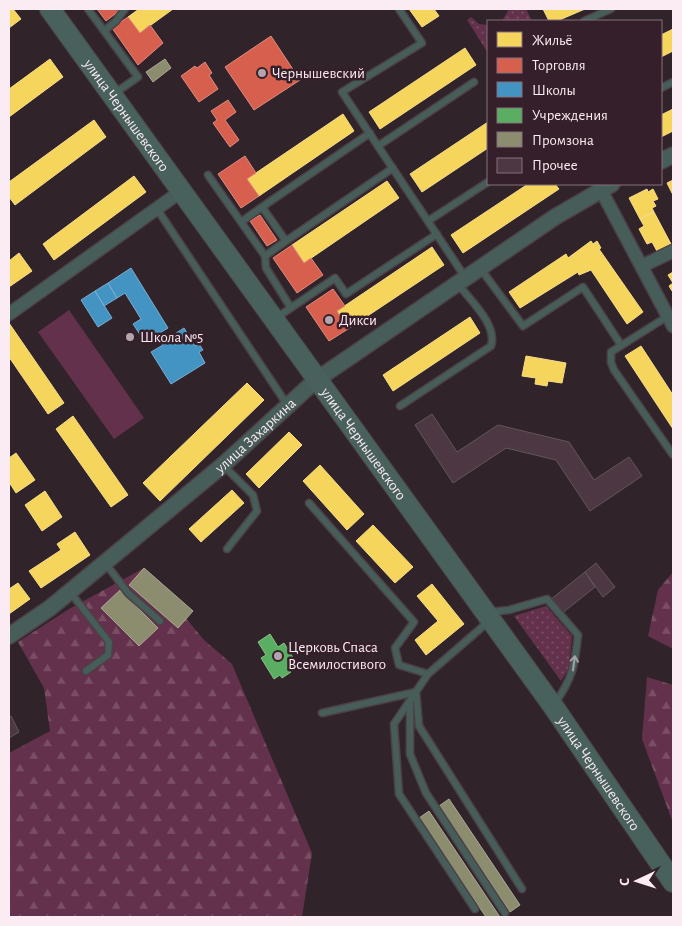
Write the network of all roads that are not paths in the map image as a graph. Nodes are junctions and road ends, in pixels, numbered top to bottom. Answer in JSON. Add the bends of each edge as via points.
{"nodes":[{"id":1,"x":50,"y":9,"type":"edge"},
{"id":2,"x":88,"y":9,"type":"edge"},
{"id":3,"x":125,"y":9,"type":"edge"},
{"id":4,"x":399,"y":9,"type":"edge"},
{"id":5,"x":611,"y":9,"type":"edge"},
{"id":6,"x":586,"y":20,"type":"edge"},
{"id":7,"x":104,"y":31,"type":"junction"},
{"id":8,"x":474,"y":82,"type":"dead end"},
{"id":9,"x":112,"y":96,"type":"junction"},
{"id":10,"x":370,"y":133,"type":"junction"},
{"id":11,"x":378,"y":146,"type":"junction"},
{"id":12,"x":393,"y":168,"type":"junction"},
{"id":13,"x":208,"y":175,"type":"dead end"},
{"id":14,"x":487,"y":183,"type":"edge"},
{"id":15,"x":606,"y":187,"type":"edge"},
{"id":16,"x":180,"y":192,"type":"junction"},
{"id":17,"x":262,"y":207,"type":"junction"},
{"id":18,"x":157,"y":209,"type":"junction"},
{"id":19,"x":428,"y":221,"type":"junction"},
{"id":20,"x":241,"y":222,"type":"junction"},
{"id":21,"x":436,"y":234,"type":"junction"},
{"id":22,"x":286,"y":241,"type":"junction"},
{"id":23,"x":673,"y":251,"type":"edge"},
{"id":24,"x":264,"y":256,"type":"junction"},
{"id":25,"x":642,"y":266,"type":"junction"},
{"id":26,"x":480,"y":268,"type":"junction"},
{"id":27,"x":462,"y":281,"type":"junction"},
{"id":28,"x":291,"y":308,"type":"junction"},
{"id":29,"x":9,"y":314,"type":"edge"},
{"id":30,"x":273,"y":320,"type":"junction"},
{"id":31,"x":671,"y":321,"type":"edge"},
{"id":32,"x":621,"y":345,"type":"junction"},
{"id":33,"x":316,"y":380,"type":"junction"},
{"id":34,"x":288,"y":406,"type":"junction"},
{"id":35,"x":400,"y":406,"type":"dead end"},
{"id":36,"x":673,"y":455,"type":"edge"},
{"id":37,"x":223,"y":465,"type":"junction"},
{"id":38,"x":309,"y":503,"type":"dead end"},
{"id":39,"x":227,"y":549,"type":"dead end"},
{"id":40,"x":105,"y":563,"type":"junction"},
{"id":41,"x":70,"y":592,"type":"junction"},
{"id":42,"x":488,"y":616,"type":"junction"},
{"id":43,"x":160,"y":621,"type":"dead end"},
{"id":44,"x":9,"y":636,"type":"edge"},
{"id":45,"x":86,"y":671,"type":"dead end"},
{"id":46,"x":428,"y":674,"type":"junction"},
{"id":47,"x":416,"y":692,"type":"junction"},
{"id":48,"x":410,"y":700,"type":"junction"},
{"id":49,"x":553,"y":706,"type":"junction"},
{"id":50,"x":322,"y":713,"type":"dead end"},
{"id":51,"x":673,"y":882,"type":"edge"},
{"id":52,"x":522,"y":889,"type":"dead end"},
{"id":53,"x":475,"y":909,"type":"dead end"},
{"id":54,"x":505,"y":913,"type":"dead end"}],
"edges":[{"from":1,"to":9,"type":"main road","name":"улица Чернышевского"},
{"from":2,"to":7,"type":"lane"},
{"from":3,"to":7,"type":"lane"},
{"from":4,"to":10,"type":"lane","via":[[422,43],[342,92]]},
{"from":5,"to":6,"type":"lane"},
{"from":7,"to":9,"type":"lane","via":[[138,77]]},
{"from":8,"to":11,"type":"lane"},
{"from":9,"to":16,"type":"main road","name":"улица Чернышевского"},
{"from":10,"to":11,"type":"lane"},
{"from":10,"to":17,"type":"lane"},
{"from":11,"to":12,"type":"lane"},
{"from":12,"to":19,"type":"lane"},
{"from":12,"to":22,"type":"lane"},
{"from":13,"to":20,"type":"lane"},
{"from":14,"to":19,"type":"lane"},
{"from":15,"to":25,"type":"street"},
{"from":15,"to":26,"type":"street","name":"улица Захаркина"},
{"from":16,"to":18,"type":"street"},
{"from":16,"to":30,"type":"main road","name":"улица Чернышевского"},
{"from":17,"to":20,"type":"lane"},
{"from":17,"to":22,"type":"lane"},
{"from":18,"to":29,"type":"street"},
{"from":18,"to":34,"type":"lane"},
{"from":19,"to":21,"type":"lane"},
{"from":20,"to":24,"type":"lane"},
{"from":21,"to":27,"type":"lane"},
{"from":21,"to":28,"type":"lane","via":[[346,294],[335,278]]},
{"from":22,"to":24,"type":"lane"},
{"from":23,"to":25,"type":"street"},
{"from":24,"to":28,"type":"lane","via":[[266,268]]},
{"from":25,"to":31,"type":"street"},
{"from":26,"to":27,"type":"street","name":"улица Захаркина"},
{"from":26,"to":32,"type":"lane","via":[[523,326],[583,287]]},
{"from":27,"to":33,"type":"street","name":"улица Захаркина"},
{"from":27,"to":35,"type":"lane","via":[[490,326],[493,339],[490,346]]},
{"from":28,"to":30,"type":"lane"},
{"from":30,"to":33,"type":"main road","name":"улица Чернышевского"},
{"from":31,"to":32,"type":"lane"},
{"from":32,"to":36,"type":"lane","via":[[612,352],[614,370]]},
{"from":33,"to":34,"type":"street","name":"улица Захаркина"},
{"from":33,"to":42,"type":"main road","name":"улица Чернышевского"},
{"from":34,"to":37,"type":"street","name":"улица Захаркина"},
{"from":37,"to":39,"type":"lane","via":[[253,495],[256,510]]},
{"from":37,"to":40,"type":"street","name":"улица Захаркина"},
{"from":38,"to":46,"type":"lane","via":[[414,622],[395,648],[399,665]]},
{"from":40,"to":41,"type":"street","name":"улица Захаркина"},
{"from":40,"to":43,"type":"lane","via":[[128,593]]},
{"from":41,"to":44,"type":"street","name":"улица Захаркина"},
{"from":41,"to":45,"type":"lane","via":[[109,642],[108,655]]},
{"from":42,"to":46,"type":"lane"},
{"from":42,"to":49,"type":"main road","name":"улица Чернышевского"},
{"from":49,"to":42,"type":"lane","one_way":true,"via":[[574,670],[578,635],[547,599]]},
{"from":46,"to":47,"type":"lane"},
{"from":47,"to":48,"type":"lane"},
{"from":47,"to":50,"type":"lane"},
{"from":47,"to":52,"type":"lane","via":[[419,726]]},
{"from":48,"to":53,"type":"lane","via":[[394,724],[399,794]]},
{"from":48,"to":54,"type":"lane","via":[[410,754],[426,793]]},
{"from":49,"to":51,"type":"main road","name":"улица Чернышевского"}]}
